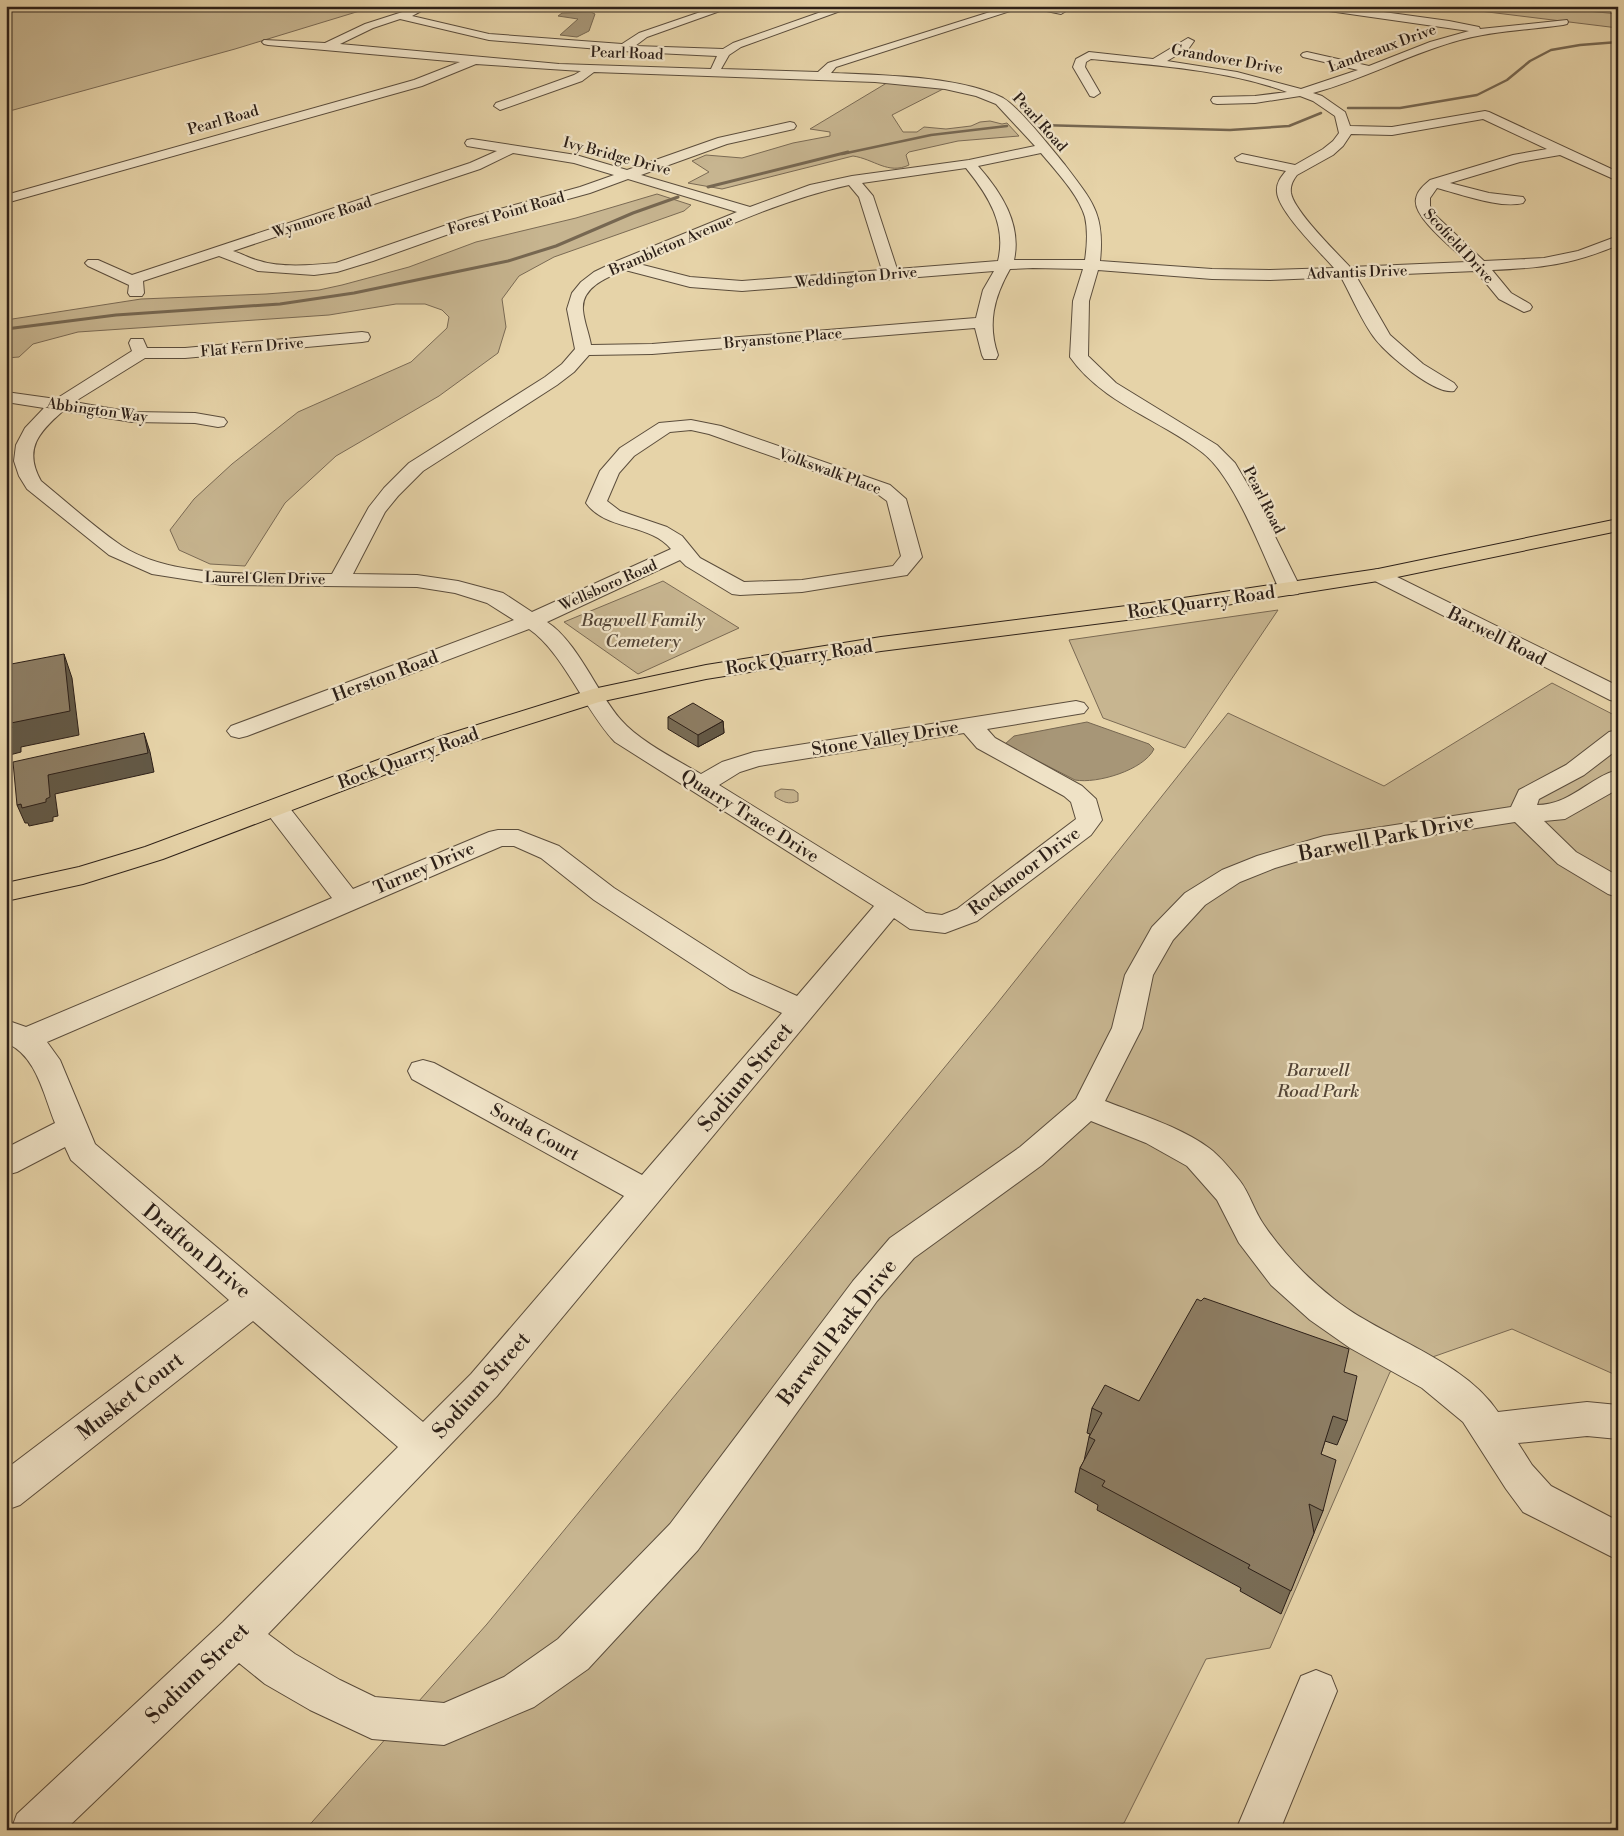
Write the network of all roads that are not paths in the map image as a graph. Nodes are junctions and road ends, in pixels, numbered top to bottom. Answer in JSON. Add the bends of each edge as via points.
{"nodes":[{"id":1,"x":430,"y":6,"type":"edge"},
{"id":2,"x":729,"y":6,"type":"edge"},
{"id":3,"x":849,"y":6,"type":"edge"},
{"id":4,"x":1022,"y":6,"type":"edge"},
{"id":5,"x":1036,"y":6,"type":"edge"},
{"id":6,"x":1316,"y":6,"type":"edge"},
{"id":7,"x":1061,"y":11,"type":"dead end"},
{"id":8,"x":400,"y":16,"type":"junction"},
{"id":9,"x":1563,"y":22,"type":"dead end"},
{"id":10,"x":495,"y":25,"type":"dead end"},
{"id":11,"x":924,"y":25,"type":"dead end"},
{"id":12,"x":945,"y":30,"type":"junction"},
{"id":13,"x":1484,"y":32,"type":"junction"},
{"id":14,"x":468,"y":34,"type":"junction"},
{"id":15,"x":1188,"y":40,"type":"dead end"},
{"id":16,"x":268,"y":42,"type":"dead end"},
{"id":17,"x":866,"y":43,"type":"dead end"},
{"id":18,"x":327,"y":46,"type":"junction"},
{"id":19,"x":624,"y":48,"type":"junction"},
{"id":20,"x":886,"y":48,"type":"junction"},
{"id":21,"x":725,"y":52,"type":"junction"},
{"id":22,"x":1307,"y":55,"type":"dead end"},
{"id":23,"x":475,"y":60,"type":"junction"},
{"id":24,"x":1390,"y":61,"type":"junction"},
{"id":25,"x":1154,"y":63,"type":"junction"},
{"id":26,"x":1413,"y":67,"type":"dead end"},
{"id":27,"x":593,"y":68,"type":"junction"},
{"id":28,"x":1368,"y":69,"type":"junction"},
{"id":29,"x":714,"y":72,"type":"junction"},
{"id":30,"x":822,"y":75,"type":"junction"},
{"id":31,"x":1302,"y":92,"type":"junction"},
{"id":32,"x":1094,"y":93,"type":"dead end"},
{"id":33,"x":1217,"y":100,"type":"dead end"},
{"id":34,"x":500,"y":106,"type":"dead end"},
{"id":35,"x":790,"y":126,"type":"dead end"},
{"id":36,"x":1346,"y":130,"type":"junction"},
{"id":37,"x":472,"y":144,"type":"dead end"},
{"id":38,"x":1044,"y":148,"type":"junction"},
{"id":39,"x":511,"y":149,"type":"junction"},
{"id":40,"x":1558,"y":151,"type":"junction"},
{"id":41,"x":1242,"y":158,"type":"dead end"},
{"id":42,"x":969,"y":164,"type":"junction"},
{"id":43,"x":1296,"y":169,"type":"junction"},
{"id":44,"x":630,"y":175,"type":"junction"},
{"id":45,"x":1618,"y":177,"type":"edge"},
{"id":46,"x":852,"y":180,"type":"junction"},
{"id":47,"x":1435,"y":184,"type":"junction"},
{"id":48,"x":6,"y":200,"type":"edge"},
{"id":49,"x":1518,"y":200,"type":"dead end"},
{"id":50,"x":750,"y":212,"type":"junction"},
{"id":51,"x":719,"y":225,"type":"junction"},
{"id":52,"x":745,"y":232,"type":"dead end"},
{"id":53,"x":1618,"y":240,"type":"edge"},
{"id":54,"x":220,"y":251,"type":"junction"},
{"id":55,"x":93,"y":263,"type":"dead end"},
{"id":56,"x":622,"y":264,"type":"junction"},
{"id":57,"x":1005,"y":264,"type":"junction"},
{"id":58,"x":1092,"y":265,"type":"junction"},
{"id":59,"x":1481,"y":266,"type":"junction"},
{"id":60,"x":1346,"y":272,"type":"junction"},
{"id":61,"x":891,"y":273,"type":"junction"},
{"id":62,"x":1524,"y":308,"type":"dead end"},
{"id":63,"x":983,"y":322,"type":"junction"},
{"id":64,"x":362,"y":337,"type":"dead end"},
{"id":65,"x":139,"y":348,"type":"joint"},
{"id":66,"x":584,"y":350,"type":"junction"},
{"id":67,"x":990,"y":355,"type":"dead end"},
{"id":68,"x":1448,"y":387,"type":"dead end"},
{"id":69,"x":6,"y":397,"type":"edge"},
{"id":70,"x":59,"y":405,"type":"junction"},
{"id":71,"x":218,"y":422,"type":"dead end"},
{"id":72,"x":1618,"y":525,"type":"edge"},
{"id":73,"x":685,"y":550,"type":"junction"},
{"id":74,"x":1378,"y":575,"type":"junction"},
{"id":75,"x":340,"y":579,"type":"junction"},
{"id":76,"x":1290,"y":589,"type":"junction"},
{"id":77,"x":531,"y":621,"type":"junction"},
{"id":78,"x":1618,"y":695,"type":"edge"},
{"id":79,"x":593,"y":696,"type":"junction"},
{"id":80,"x":1076,"y":708,"type":"dead end"},
{"id":81,"x":970,"y":725,"type":"junction"},
{"id":82,"x":239,"y":731,"type":"dead end"},
{"id":83,"x":1618,"y":737,"type":"edge"},
{"id":84,"x":1618,"y":777,"type":"edge"},
{"id":85,"x":701,"y":785,"type":"junction"},
{"id":86,"x":276,"y":808,"type":"junction"},
{"id":87,"x":1521,"y":813,"type":"junction"},
{"id":88,"x":1618,"y":888,"type":"edge"},
{"id":89,"x":6,"y":892,"type":"edge"},
{"id":90,"x":348,"y":901,"type":"junction"},
{"id":91,"x":906,"y":913,"type":"junction"},
{"id":92,"x":801,"y":1010,"type":"junction"},
{"id":93,"x":17,"y":1035,"type":"edge"},
{"id":94,"x":423,"y":1071,"type":"dead end"},
{"id":95,"x":1087,"y":1107,"type":"junction"},
{"id":96,"x":74,"y":1128,"type":"junction"},
{"id":97,"x":6,"y":1164,"type":"edge"},
{"id":98,"x":647,"y":1193,"type":"junction"},
{"id":99,"x":254,"y":1300,"type":"junction"},
{"id":100,"x":1618,"y":1422,"type":"edge"},
{"id":101,"x":1488,"y":1430,"type":"junction"},
{"id":102,"x":426,"y":1447,"type":"junction"},
{"id":103,"x":6,"y":1492,"type":"edge"},
{"id":104,"x":1618,"y":1541,"type":"edge"},
{"id":105,"x":237,"y":1636,"type":"junction"},
{"id":106,"x":1316,"y":1691,"type":"dead end"},
{"id":107,"x":33,"y":1830,"type":"edge"},
{"id":108,"x":1258,"y":1830,"type":"edge"}],
"edges":[{"from":1,"to":8,"type":"street"},
{"from":2,"to":19,"type":"street","via":[[648,34]]},
{"from":3,"to":21,"type":"street"},
{"from":4,"to":12,"type":"street"},
{"from":5,"to":7,"type":"street"},
{"from":6,"to":13,"type":"street","via":[[1449,24]]},
{"from":8,"to":14,"type":"street"},
{"from":8,"to":18,"type":"street","via":[[354,32]]},
{"from":9,"to":13,"type":"street","name":"Landreaux Drive"},
{"from":10,"to":14,"type":"street"},
{"from":11,"to":12,"type":"street"},
{"from":12,"to":20,"type":"street"},
{"from":13,"to":24,"type":"street","name":"Landreaux Drive","via":[[1448,40]]},
{"from":14,"to":19,"type":"street"},
{"from":15,"to":25,"type":"street","via":[[1185,46]]},
{"from":16,"to":18,"type":"street","name":"Pearl Road"},
{"from":17,"to":20,"type":"street"},
{"from":18,"to":23,"type":"street","name":"Pearl Road"},
{"from":19,"to":21,"type":"street"},
{"from":20,"to":30,"type":"street","via":[[832,65]]},
{"from":21,"to":29,"type":"street"},
{"from":22,"to":28,"type":"street"},
{"from":23,"to":27,"type":"street","name":"Pearl Road"},
{"from":23,"to":48,"type":"street","name":"Pearl Road","via":[[418,84]]},
{"from":24,"to":26,"type":"street"},
{"from":24,"to":28,"type":"street","name":"Landreaux Drive"},
{"from":25,"to":31,"type":"street","name":"Grandover Drive","via":[[1259,79]]},
{"from":25,"to":32,"type":"street","name":"Grandover Drive","via":[[1090,55],[1080,61],[1079,67]]},
{"from":27,"to":29,"type":"street","name":"Pearl Road"},
{"from":27,"to":34,"type":"street","via":[[578,78]]},
{"from":28,"to":31,"type":"street","name":"Landreaux Drive"},
{"from":29,"to":30,"type":"street","name":"Pearl Road"},
{"from":30,"to":38,"type":"street","name":"Pearl Road","via":[[915,82],[980,93],[1000,101]]},
{"from":31,"to":33,"type":"street","name":"Landreaux Drive"},
{"from":31,"to":36,"type":"street","name":"Grandover Drive","via":[[1333,107],[1342,115]]},
{"from":35,"to":44,"type":"street","name":"Forest Point Road","via":[[723,141]]},
{"from":36,"to":40,"type":"street","via":[[1392,131],[1485,115]]},
{"from":36,"to":43,"type":"street","via":[[1330,150]]},
{"from":37,"to":39,"type":"street","name":"Ivy Bridge Drive"},
{"from":38,"to":42,"type":"street","name":"Brambleton Avenue"},
{"from":38,"to":58,"type":"street","name":"Pearl Road","via":[[1082,197],[1092,217]]},
{"from":39,"to":44,"type":"street","name":"Ivy Bridge Drive","via":[[568,158]]},
{"from":39,"to":54,"type":"street","name":"Wynmore Road","via":[[475,166]]},
{"from":40,"to":45,"type":"street"},
{"from":40,"to":47,"type":"street","name":"Scofield Drive","via":[[1518,158]]},
{"from":41,"to":43,"type":"street"},
{"from":42,"to":46,"type":"street","name":"Brambleton Avenue"},
{"from":42,"to":57,"type":"street","via":[[989,187],[1003,215],[1009,244]]},
{"from":43,"to":60,"type":"street","via":[[1282,186],[1283,196]]},
{"from":44,"to":50,"type":"street","name":"Ivy Bridge Drive"},
{"from":44,"to":54,"type":"street","name":"Forest Point Road","via":[[472,221],[337,267],[314,270],[258,266]]},
{"from":46,"to":50,"type":"street","name":"Brambleton Avenue","via":[[795,194]]},
{"from":46,"to":61,"type":"street","via":[[866,196]]},
{"from":47,"to":49,"type":"street","via":[[1489,197]]},
{"from":47,"to":59,"type":"street","name":"Scofield Drive","via":[[1423,194],[1422,208]]},
{"from":50,"to":51,"type":"street","name":"Brambleton Avenue"},
{"from":51,"to":52,"type":"street"},
{"from":51,"to":56,"type":"street","name":"Brambleton Avenue"},
{"from":53,"to":59,"type":"street","name":"Advantis Drive","via":[[1562,260]]},
{"from":54,"to":55,"type":"street","name":"Wynmore Road","via":[[134,286]]},
{"from":56,"to":61,"type":"street","name":"Weddington Drive","via":[[690,282],[742,286]]},
{"from":56,"to":66,"type":"street","name":"Brambleton Avenue","via":[[591,281],[576,297],[573,310],[580,324]]},
{"from":57,"to":58,"type":"street","name":"Weddington Drive"},
{"from":57,"to":61,"type":"street","name":"Weddington Drive"},
{"from":57,"to":63,"type":"street","via":[[988,296]]},
{"from":58,"to":60,"type":"street","name":"Advantis Drive","via":[[1245,275]]},
{"from":58,"to":76,"type":"street","name":"Pearl Road","via":[[1081,301],[1079,357],[1110,386],[1210,449],[1228,467]]},
{"from":59,"to":60,"type":"street","name":"Advantis Drive"},
{"from":59,"to":62,"type":"street","name":"Scofield Drive","via":[[1505,296]]},
{"from":60,"to":68,"type":"street","via":[[1383,338],[1417,368]]},
{"from":63,"to":66,"type":"street","name":"Bryanstone Place","via":[[652,349]]},
{"from":63,"to":67,"type":"street","via":[[984,340]]},
{"from":64,"to":65,"type":"street","name":"Flat Fern Drive","via":[[185,353]]},
{"from":65,"to":70,"type":"street","name":"Laurel Glen Drive"},
{"from":66,"to":75,"type":"street","via":[[551,381],[416,467],[376,512]]},
{"from":69,"to":70,"type":"street","name":"Abbington Way"},
{"from":70,"to":71,"type":"street","name":"Abbington Way","via":[[132,417],[195,418]]},
{"from":70,"to":75,"type":"street","name":"Laurel Glen Drive","via":[[35,428],[25,444],[26,473],[34,485],[116,551],[159,570],[189,576]]},
{"from":72,"to":74,"type":"main road","name":"Rock Quarry Road"},
{"from":73,"to":73,"type":"street","name":"Volkswalk Place","via":[[693,562],[740,589],[802,586],[900,571],[912,557],[896,499],[883,489],[714,430],[691,425],[665,427],[628,452],[610,471],[596,503],[613,515],[660,531]]},
{"from":73,"to":77,"type":"street","name":"Wellsboro Road"},
{"from":74,"to":76,"type":"main road","name":"Rock Quarry Road"},
{"from":74,"to":78,"type":"street","name":"Barwell Road"},
{"from":75,"to":77,"type":"street","name":"Laurel Glen Drive","via":[[417,581],[458,587],[495,598]]},
{"from":76,"to":79,"type":"main road","name":"Rock Quarry Road","via":[[881,644],[706,672]]},
{"from":77,"to":79,"type":"street","name":"Laurel Glen Drive","via":[[546,631]]},
{"from":77,"to":82,"type":"street","name":"Herston Road"},
{"from":79,"to":85,"type":"street","name":"Quarry Trace Drive","via":[[624,737]]},
{"from":79,"to":86,"type":"main road","name":"Rock Quarry Road","via":[[451,741]]},
{"from":80,"to":81,"type":"street","name":"Stone Valley Drive"},
{"from":81,"to":85,"type":"street","name":"Stone Valley Drive","via":[[754,759]]},
{"from":81,"to":91,"type":"street","name":"Rockmoor Drive","via":[[986,743],[1073,791],[1083,799],[1089,820],[1082,829],[967,915],[945,924]]},
{"from":83,"to":87,"type":"street","via":[[1575,770],[1528,795]]},
{"from":84,"to":87,"type":"street","name":"Barwell Park Drive","via":[[1556,813]]},
{"from":85,"to":91,"type":"street","name":"Quarry Trace Drive"},
{"from":86,"to":89,"type":"main road","name":"Rock Quarry Road","via":[[154,853],[83,875]]},
{"from":86,"to":90,"type":"street"},
{"from":87,"to":88,"type":"street","via":[[1567,858]]},
{"from":87,"to":95,"type":"street","name":"Barwell Park Drive","via":[[1333,842],[1257,865],[1231,876],[1195,899],[1162,934],[1139,976],[1127,1028]]},
{"from":90,"to":92,"type":"street","name":"Turney Drive","via":[[498,838],[518,838],[550,852],[604,894],[740,982]]},
{"from":90,"to":93,"type":"street","name":"Turney Drive"},
{"from":91,"to":92,"type":"street","name":"Sodium Street"},
{"from":92,"to":98,"type":"street","name":"Sodium Street"},
{"from":93,"to":96,"type":"street","name":"Drafton Drive","via":[[45,1060]]},
{"from":94,"to":98,"type":"street","name":"Sorda Court"},
{"from":95,"to":101,"type":"street","via":[[1157,1134],[1198,1157],[1229,1191],[1251,1233],[1283,1275],[1322,1310],[1362,1337],[1435,1377],[1476,1410]]},
{"from":95,"to":105,"type":"street","name":"Barwell Park Drive","via":[[1031,1156],[902,1248],[865,1291],[684,1537],[573,1654],[519,1692],[444,1724],[372,1718],[280,1669]]},
{"from":96,"to":97,"type":"street"},
{"from":96,"to":99,"type":"street","name":"Drafton Drive","via":[[82,1151]]},
{"from":98,"to":102,"type":"street","name":"Sodium Street","via":[[484,1385]]},
{"from":99,"to":102,"type":"street","name":"Drafton Drive"},
{"from":99,"to":103,"type":"street","name":"Musket Court"},
{"from":100,"to":101,"type":"street","via":[[1587,1419]]},
{"from":101,"to":104,"type":"street","via":[[1537,1499]]},
{"from":102,"to":105,"type":"street","name":"Sodium Street"},
{"from":105,"to":107,"type":"street","name":"Sodium Street"},
{"from":106,"to":108,"type":"street"}]}
